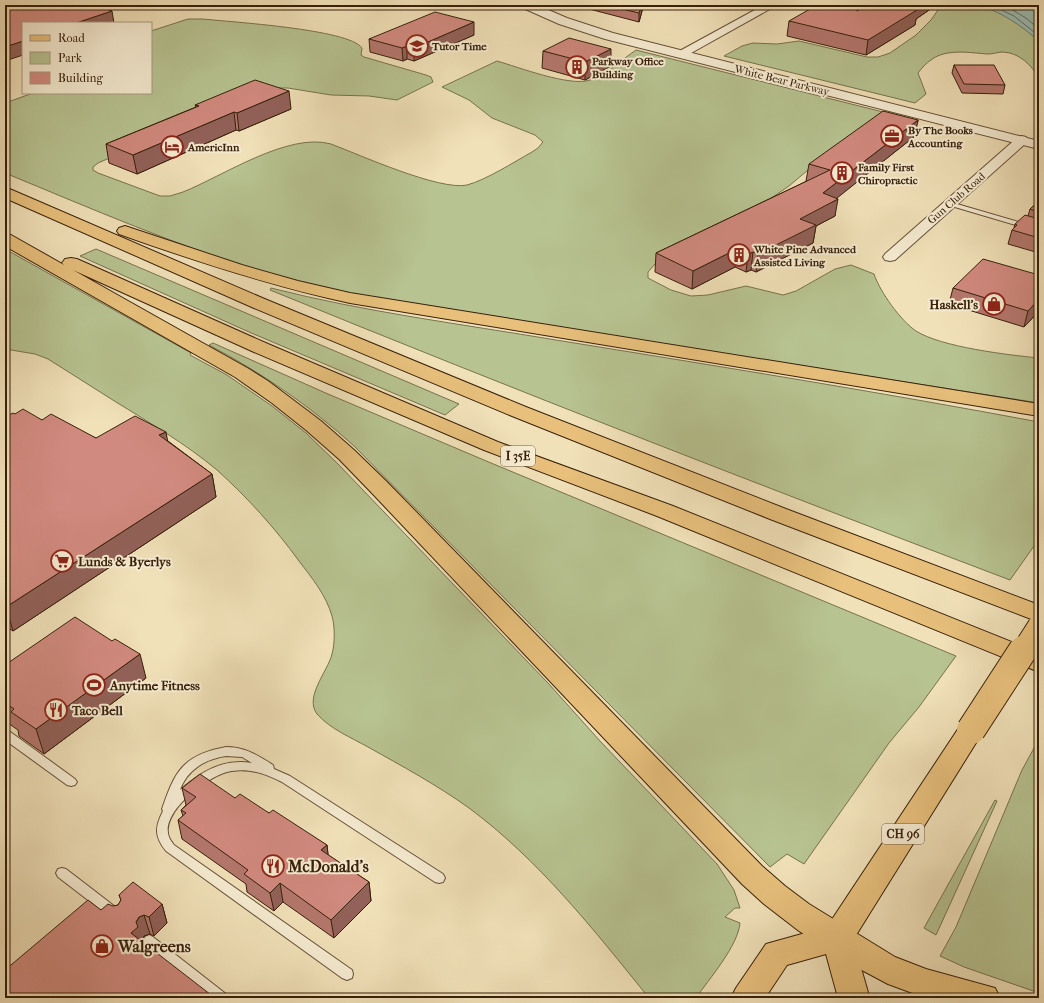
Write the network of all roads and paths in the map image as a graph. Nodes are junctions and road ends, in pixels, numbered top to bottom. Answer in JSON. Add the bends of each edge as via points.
{"nodes":[{"id":1,"x":527,"y":5,"type":"edge"},
{"id":2,"x":772,"y":5,"type":"edge"},
{"id":3,"x":680,"y":55,"type":"junction"},
{"id":4,"x":1022,"y":140,"type":"junction"},
{"id":5,"x":1039,"y":145,"type":"edge"},
{"id":6,"x":5,"y":188,"type":"edge"},
{"id":7,"x":5,"y":192,"type":"edge"},
{"id":8,"x":950,"y":204,"type":"junction"},
{"id":9,"x":1039,"y":230,"type":"edge"},
{"id":10,"x":5,"y":231,"type":"edge"},
{"id":11,"x":5,"y":240,"type":"edge"},
{"id":12,"x":890,"y":257,"type":"dead end"},
{"id":13,"x":1039,"y":410,"type":"edge"},
{"id":14,"x":1039,"y":614,"type":"edge"},
{"id":15,"x":1039,"y":626,"type":"edge"},
{"id":16,"x":1039,"y":663,"type":"edge"},
{"id":17,"x":5,"y":734,"type":"edge"},
{"id":18,"x":286,"y":778,"type":"junction"},
{"id":19,"x":72,"y":782,"type":"dead end"},
{"id":20,"x":166,"y":814,"type":"junction"},
{"id":21,"x":62,"y":873,"type":"dead end"},
{"id":22,"x":438,"y":878,"type":"dead end"},
{"id":23,"x":119,"y":918,"type":"edge"},
{"id":24,"x":837,"y":938,"type":"junction"},
{"id":25,"x":149,"y":940,"type":"dead end"},
{"id":26,"x":347,"y":974,"type":"dead end"},
{"id":27,"x":221,"y":998,"type":"edge"},
{"id":28,"x":747,"y":998,"type":"edge"},
{"id":29,"x":851,"y":998,"type":"edge"},
{"id":30,"x":984,"y":998,"type":"edge"}],
"edges":[{"from":1,"to":3,"type":"street","name":"White Bear Parkway","via":[[593,32]]},
{"from":2,"to":3,"type":"street"},
{"from":3,"to":4,"type":"street","name":"White Bear Parkway"},
{"from":4,"to":5,"type":"street","name":"White Bear Parkway"},
{"from":4,"to":8,"type":"street","name":"Gun Club Road"},
{"from":6,"to":13,"type":"main road","via":[[231,268],[326,293]]},
{"from":7,"to":14,"type":"main road","via":[[238,294],[478,394]]},
{"from":8,"to":9,"type":"lane"},
{"from":8,"to":12,"type":"street","name":"Gun Club Road"},
{"from":10,"to":16,"type":"main road","number":"I 35E","via":[[194,319],[491,446],[664,511]]},
{"from":11,"to":24,"type":"main road","via":[[242,373],[313,424],[346,453],[761,885],[792,911]]},
{"from":15,"to":24,"type":"main road","number":"CH 96","bridge":true},
{"from":17,"to":19,"type":"lane"},
{"from":18,"to":20,"type":"lane","via":[[253,767],[223,768],[194,785]]},
{"from":18,"to":20,"type":"lane","via":[[243,753],[216,754],[194,763],[182,774]]},
{"from":18,"to":22,"type":"lane"},
{"from":20,"to":26,"type":"lane","via":[[162,832],[170,848]]},
{"from":21,"to":23,"type":"lane"},
{"from":24,"to":28,"type":"main road","via":[[777,954]]},
{"from":24,"to":29,"type":"main road","via":[[853,996]]},
{"from":24,"to":30,"type":"main road","via":[[904,976]]},
{"from":25,"to":27,"type":"lane"}]}
